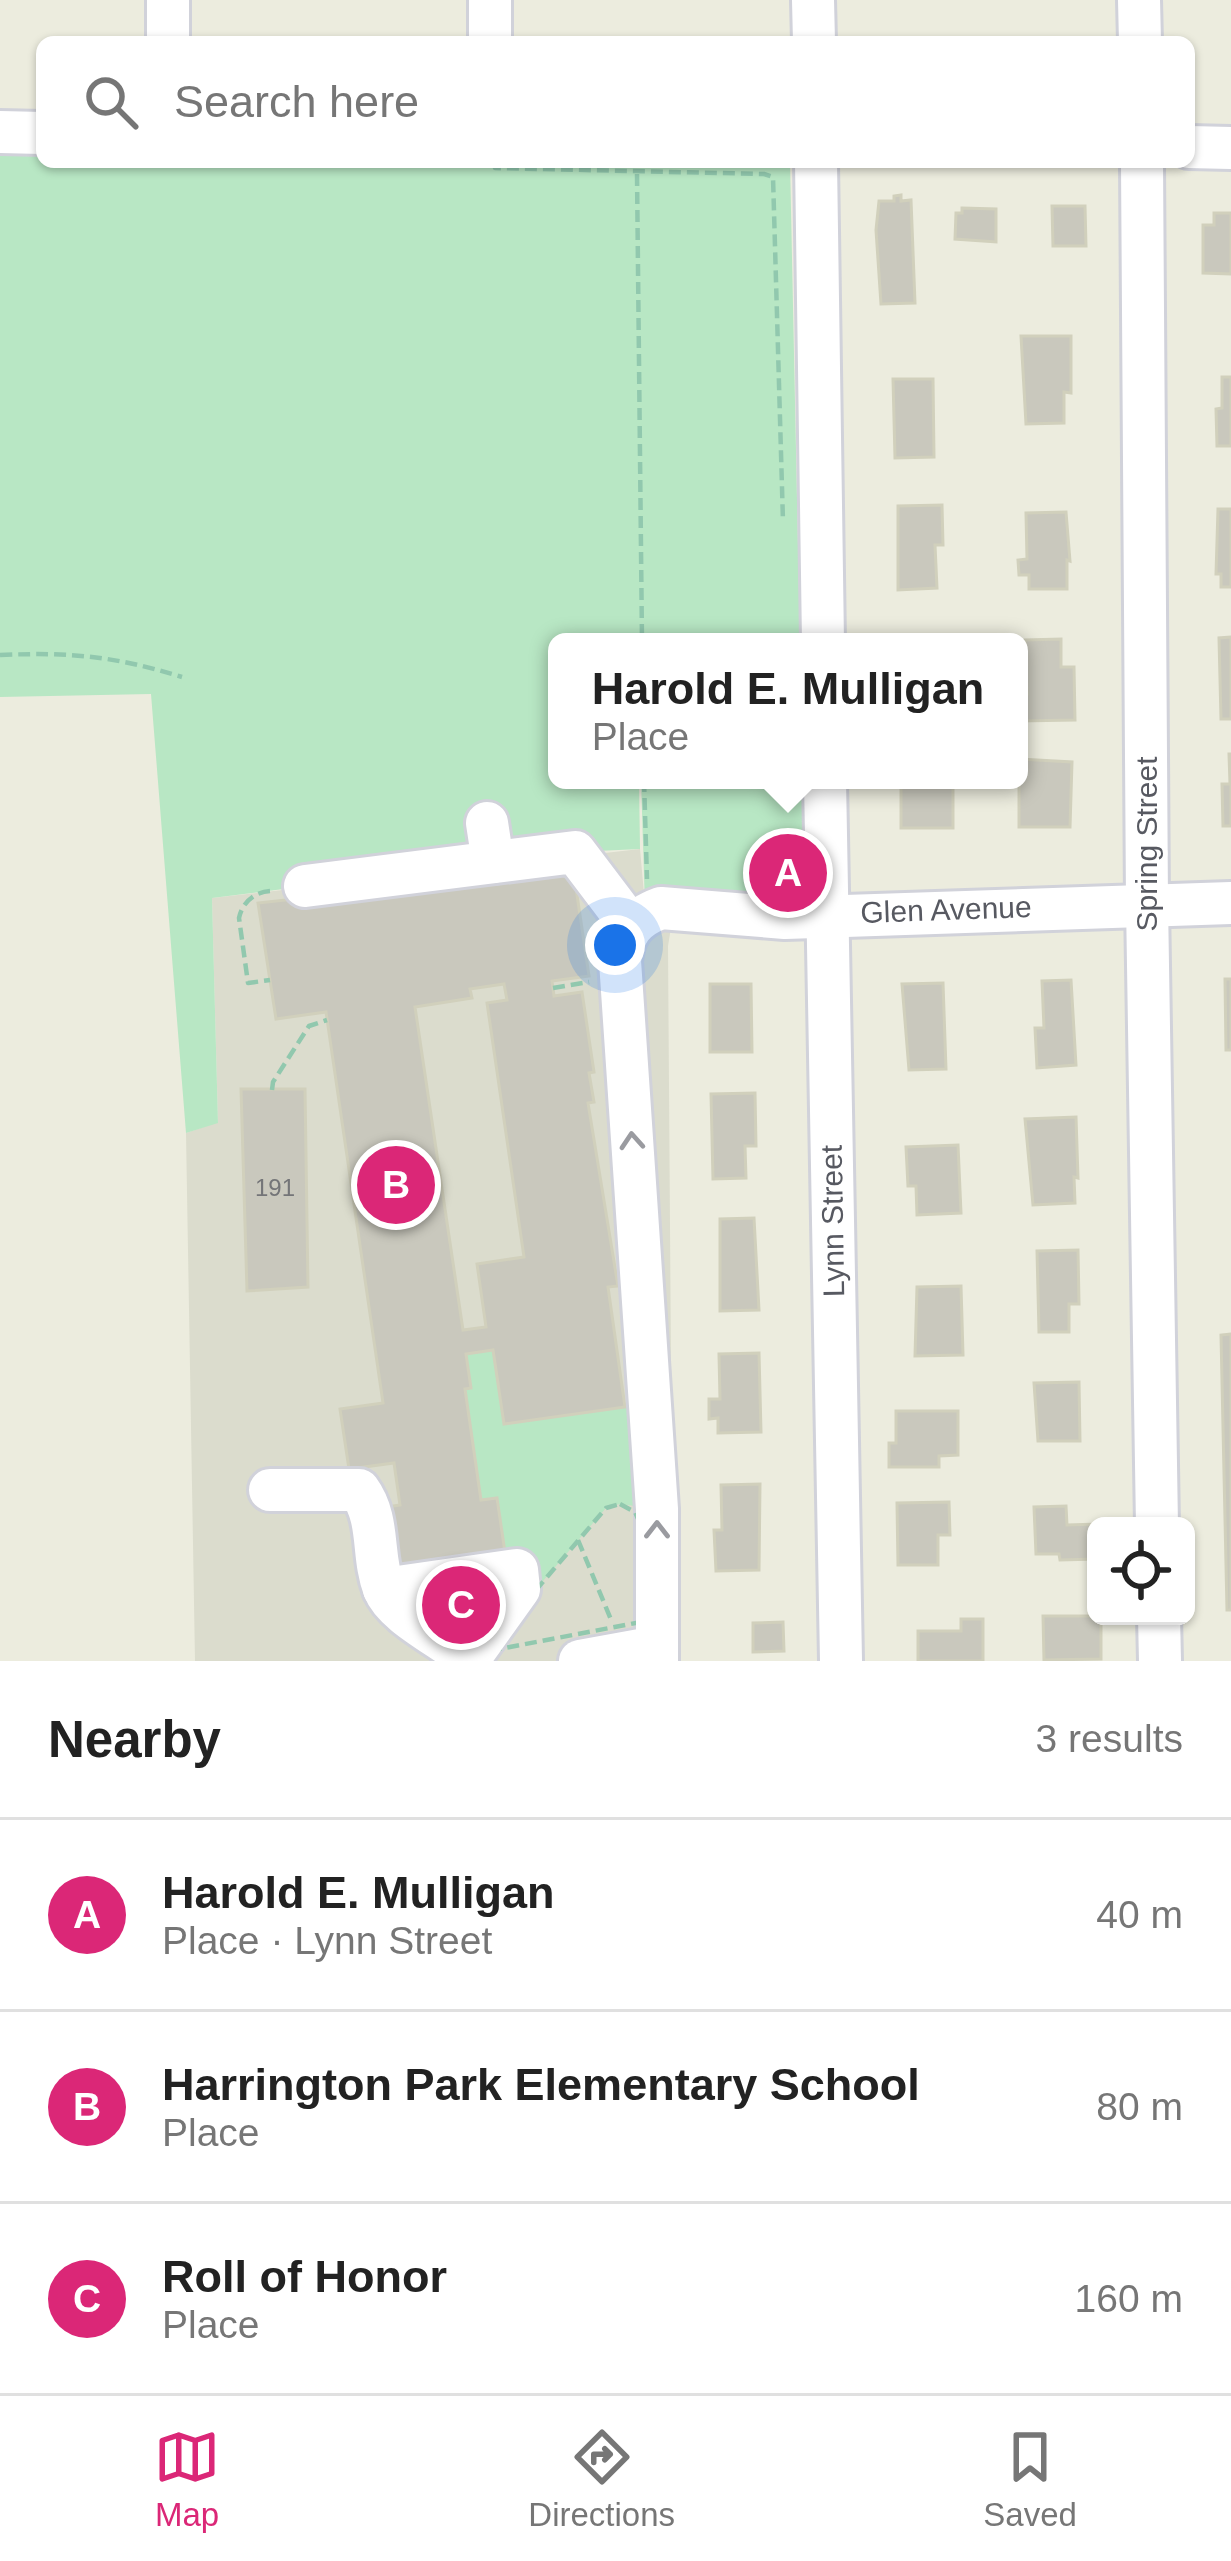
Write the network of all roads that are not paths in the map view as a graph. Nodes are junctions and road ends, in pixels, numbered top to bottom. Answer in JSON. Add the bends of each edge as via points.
{"nodes":[{"id":1,"x":168,"y":0,"type":"edge"},
{"id":2,"x":490,"y":0,"type":"edge"},
{"id":3,"x":813,"y":0,"type":"edge"},
{"id":4,"x":1139,"y":0,"type":"edge"},
{"id":5,"x":169,"y":36,"type":"edge"},
{"id":6,"x":490,"y":36,"type":"edge"},
{"id":7,"x":814,"y":36,"type":"edge"},
{"id":8,"x":1140,"y":36,"type":"edge"},
{"id":9,"x":0,"y":132,"type":"edge"},
{"id":10,"x":36,"y":133,"type":"edge"},
{"id":11,"x":1195,"y":147,"type":"edge"},
{"id":12,"x":1231,"y":148,"type":"edge"},
{"id":13,"x":816,"y":168,"type":"edge"},
{"id":14,"x":1142,"y":168,"type":"edge"},
{"id":15,"x":823,"y":633,"type":"edge"},
{"id":16,"x":825,"y":789,"type":"edge"},
{"id":17,"x":305,"y":886,"type":"road end"},
{"id":18,"x":1147,"y":903,"type":"junction"},
{"id":19,"x":1231,"y":903,"type":"edge"},
{"id":20,"x":646,"y":908,"type":"junction"},
{"id":21,"x":827,"y":914,"type":"junction"},
{"id":22,"x":270,"y":1490,"type":"dead end"},
{"id":23,"x":1157,"y":1517,"type":"edge"},
{"id":24,"x":384,"y":1589,"type":"junction"},
{"id":25,"x":1159,"y":1625,"type":"edge"},
{"id":26,"x":657,"y":1654,"type":"edge"},
{"id":27,"x":470,"y":1660,"type":"edge"},
{"id":28,"x":580,"y":1661,"type":"edge"},
{"id":29,"x":841,"y":1661,"type":"edge"},
{"id":30,"x":1160,"y":1661,"type":"edge"}],
"edges":[{"from":1,"to":5,"type":"street"},
{"from":2,"to":6,"type":"street"},
{"from":3,"to":7,"type":"street"},
{"from":4,"to":8,"type":"street"},
{"from":9,"to":10,"type":"street"},
{"from":11,"to":12,"type":"street"},
{"from":13,"to":15,"type":"street"},
{"from":14,"to":18,"type":"street","name":"Spring Street"},
{"from":16,"to":21,"type":"street","name":"Lynn Street"},
{"from":17,"to":20,"type":"street","via":[[490,842],[575,853]]},
{"from":18,"to":19,"type":"street","name":"Glen Avenue"},
{"from":18,"to":21,"type":"street","name":"Glen Avenue"},
{"from":18,"to":23,"type":"street","name":"Spring Street"},
{"from":20,"to":21,"type":"street","name":"Glen Avenue"},
{"from":26,"to":20,"type":"street","one_way":true,"via":[[657,1509],[620,961],[622,942]]},
{"from":21,"to":29,"type":"street","name":"Lynn Street"},
{"from":22,"to":24,"type":"street","via":[[359,1490],[372,1508]]},
{"from":24,"to":27,"type":"street","via":[[395,1606]]},
{"from":24,"to":27,"type":"street","via":[[517,1570],[519,1589]]},
{"from":25,"to":30,"type":"street"},
{"from":26,"to":28,"type":"street"}]}
